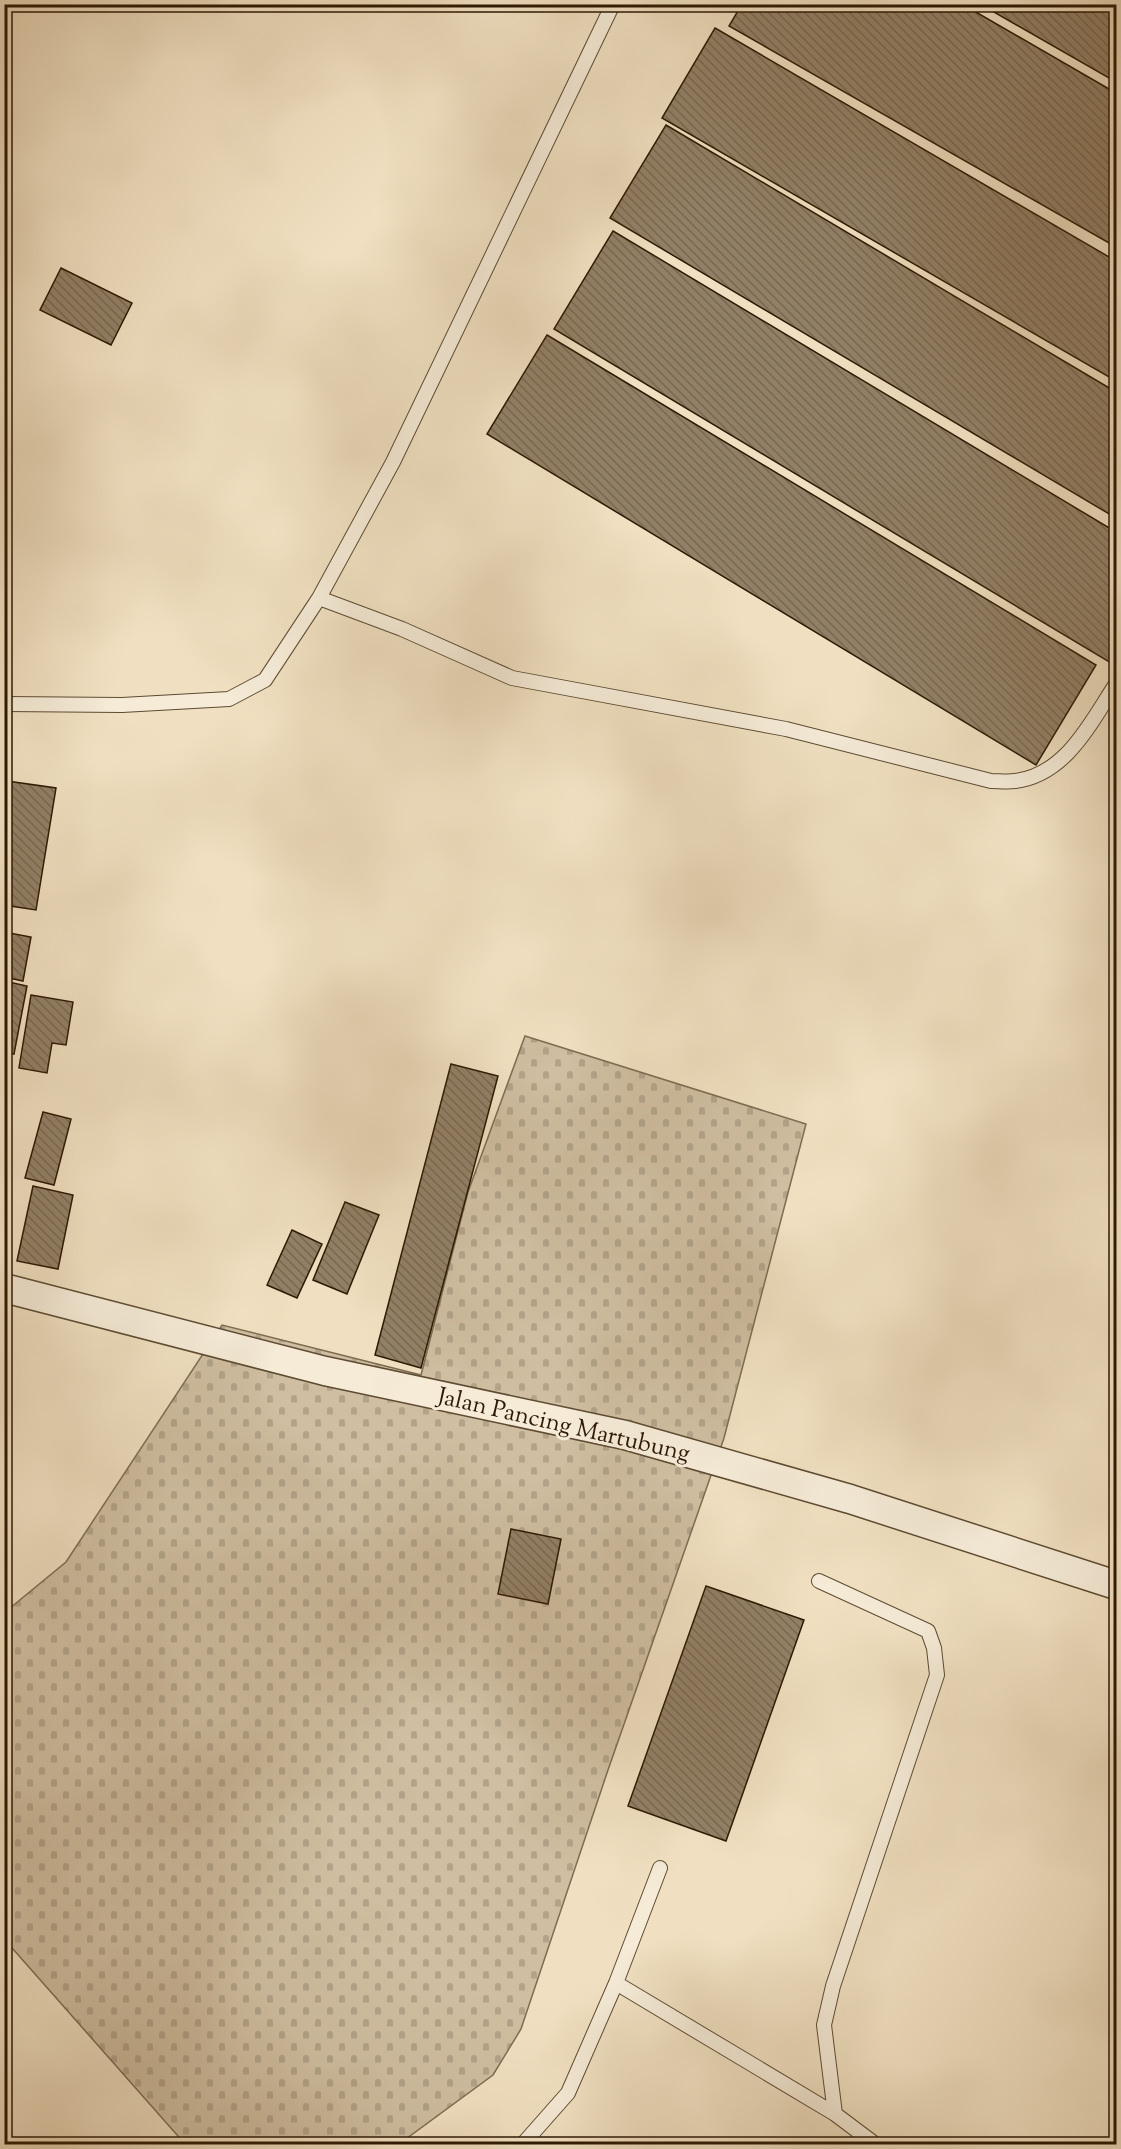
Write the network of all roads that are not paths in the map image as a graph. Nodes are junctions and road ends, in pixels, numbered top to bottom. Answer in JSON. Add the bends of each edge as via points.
{"nodes":[{"id":1,"x":613,"y":4,"type":"edge"},
{"id":2,"x":319,"y":598,"type":"junction"},
{"id":3,"x":1116,"y":684,"type":"edge"},
{"id":4,"x":4,"y":704,"type":"edge"},
{"id":5,"x":4,"y":1288,"type":"edge"},
{"id":6,"x":819,"y":1581,"type":"dead end"},
{"id":7,"x":1116,"y":1585,"type":"edge"},
{"id":8,"x":660,"y":1868,"type":"dead end"},
{"id":9,"x":616,"y":1983,"type":"junction"},
{"id":10,"x":835,"y":2114,"type":"junction"},
{"id":11,"x":523,"y":2145,"type":"edge"},
{"id":12,"x":875,"y":2145,"type":"edge"}],
"edges":[{"from":1,"to":2,"type":"lane","via":[[393,462]]},
{"from":2,"to":3,"type":"lane","via":[[402,629],[512,678],[786,729],[991,781],[1016,781],[1038,774],[1071,751]]},
{"from":2,"to":4,"type":"lane","via":[[265,680],[229,699],[122,705]]},
{"from":5,"to":7,"type":"street","name":"Jalan Pancing Martubung","via":[[325,1371],[625,1435],[850,1498]]},
{"from":6,"to":10,"type":"lane","via":[[928,1631],[937,1674],[833,1986],[824,2025]]},
{"from":8,"to":9,"type":"lane"},
{"from":9,"to":10,"type":"lane"},
{"from":9,"to":11,"type":"lane","via":[[568,2092]]},
{"from":10,"to":12,"type":"lane"}]}
